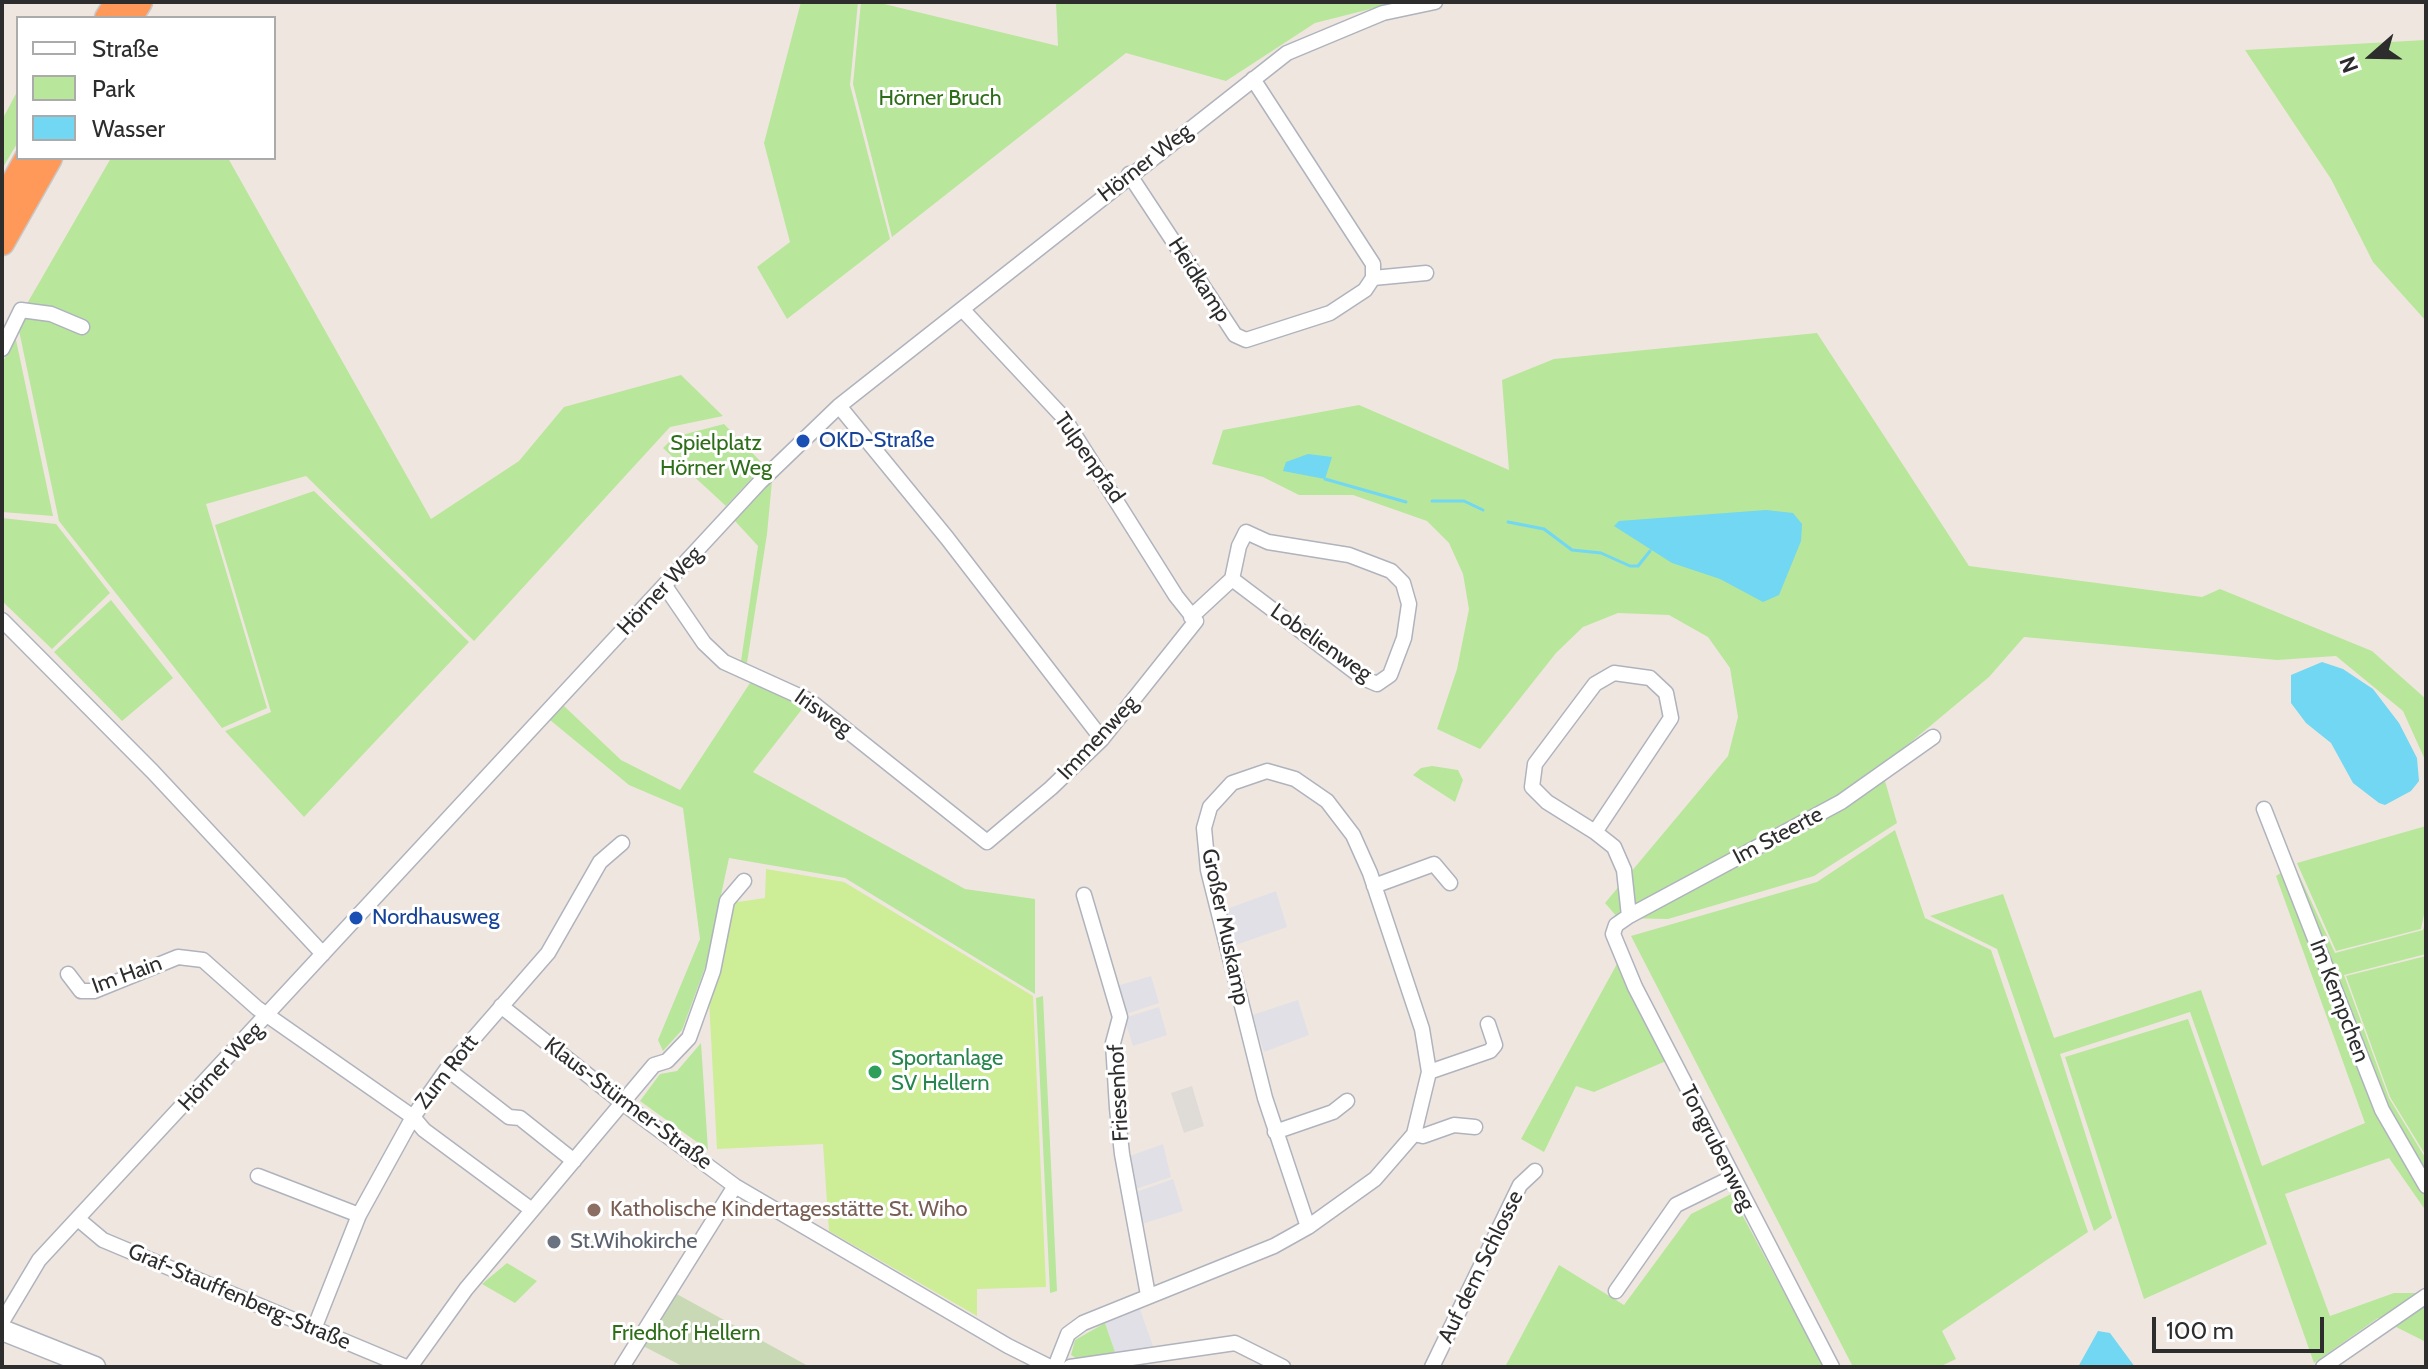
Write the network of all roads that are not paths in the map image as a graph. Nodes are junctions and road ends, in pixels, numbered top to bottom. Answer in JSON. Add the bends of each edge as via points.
{"nodes":[{"id":1,"x":1435,"y":2,"type":"edge"},
{"id":2,"x":1253,"y":79,"type":"junction"},
{"id":3,"x":26,"y":160,"type":"edge"},
{"id":4,"x":49,"y":160,"type":"edge"},
{"id":5,"x":1129,"y":174,"type":"junction"},
{"id":6,"x":2,"y":203,"type":"edge"},
{"id":7,"x":2,"y":243,"type":"edge"},
{"id":8,"x":1426,"y":273,"type":"dead end"},
{"id":9,"x":1373,"y":278,"type":"junction"},
{"id":10,"x":962,"y":309,"type":"junction"},
{"id":11,"x":82,"y":327,"type":"dead end"},
{"id":12,"x":2,"y":349,"type":"edge"},
{"id":13,"x":839,"y":406,"type":"junction"},
{"id":14,"x":1232,"y":579,"type":"junction"},
{"id":15,"x":665,"y":586,"type":"junction"},
{"id":16,"x":1193,"y":619,"type":"junction"},
{"id":17,"x":2,"y":620,"type":"edge"},
{"id":18,"x":1933,"y":737,"type":"dead end"},
{"id":19,"x":1102,"y":739,"type":"junction"},
{"id":20,"x":2264,"y":809,"type":"dead end"},
{"id":21,"x":1595,"y":832,"type":"junction"},
{"id":22,"x":987,"y":842,"type":"joint"},
{"id":23,"x":622,"y":843,"type":"dead end"},
{"id":24,"x":744,"y":881,"type":"dead end"},
{"id":25,"x":1450,"y":883,"type":"dead end"},
{"id":26,"x":1374,"y":886,"type":"junction"},
{"id":27,"x":1084,"y":895,"type":"dead end"},
{"id":28,"x":1629,"y":916,"type":"junction"},
{"id":29,"x":1616,"y":925,"type":"joint"},
{"id":30,"x":323,"y":954,"type":"junction"},
{"id":31,"x":68,"y":974,"type":"dead end"},
{"id":32,"x":501,"y":1006,"type":"junction"},
{"id":33,"x":270,"y":1014,"type":"junction"},
{"id":34,"x":1488,"y":1024,"type":"dead end"},
{"id":35,"x":447,"y":1069,"type":"junction"},
{"id":36,"x":1429,"y":1072,"type":"junction"},
{"id":37,"x":1347,"y":1101,"type":"dead end"},
{"id":38,"x":624,"y":1104,"type":"junction"},
{"id":39,"x":413,"y":1117,"type":"junction"},
{"id":40,"x":1475,"y":1127,"type":"dead end"},
{"id":41,"x":1275,"y":1132,"type":"junction"},
{"id":42,"x":1414,"y":1134,"type":"junction"},
{"id":43,"x":574,"y":1161,"type":"junction"},
{"id":44,"x":1535,"y":1171,"type":"dead end"},
{"id":45,"x":258,"y":1176,"type":"dead end"},
{"id":46,"x":1733,"y":1177,"type":"junction"},
{"id":47,"x":735,"y":1186,"type":"junction"},
{"id":48,"x":2426,"y":1186,"type":"edge"},
{"id":49,"x":532,"y":1210,"type":"junction"},
{"id":50,"x":359,"y":1215,"type":"junction"},
{"id":51,"x":78,"y":1219,"type":"junction"},
{"id":52,"x":1308,"y":1227,"type":"junction"},
{"id":53,"x":1616,"y":1291,"type":"dead end"},
{"id":54,"x":1148,"y":1295,"type":"junction"},
{"id":55,"x":2425,"y":1297,"type":"edge"},
{"id":56,"x":2,"y":1322,"type":"edge"},
{"id":57,"x":314,"y":1329,"type":"junction"},
{"id":58,"x":2,"y":1330,"type":"edge"},
{"id":59,"x":95,"y":1367,"type":"edge"},
{"id":60,"x":408,"y":1367,"type":"edge"},
{"id":61,"x":622,"y":1367,"type":"edge"},
{"id":62,"x":1052,"y":1367,"type":"edge"},
{"id":63,"x":1070,"y":1367,"type":"edge"},
{"id":64,"x":1283,"y":1367,"type":"edge"},
{"id":65,"x":1432,"y":1367,"type":"edge"},
{"id":66,"x":1832,"y":1367,"type":"edge"},
{"id":67,"x":2323,"y":1367,"type":"edge"}],
"edges":[{"from":1,"to":2,"type":"street","name":"Hörner Weg","via":[[1351,25],[1287,53]]},
{"from":2,"to":5,"type":"street","name":"Hörner Weg"},
{"from":2,"to":9,"type":"street","via":[[1373,264]]},
{"from":3,"to":6,"type":"highway"},
{"from":4,"to":7,"type":"highway"},
{"from":5,"to":9,"type":"street","name":"Heidkamp","via":[[1235,335],[1246,340],[1330,313],[1365,290]]},
{"from":5,"to":10,"type":"street","name":"Hörner Weg"},
{"from":8,"to":9,"type":"street"},
{"from":10,"to":13,"type":"street","name":"Hörner Weg"},
{"from":10,"to":16,"type":"street","name":"Tulpenpfad","via":[[1064,418]]},
{"from":11,"to":12,"type":"street","via":[[51,314],[21,310]]},
{"from":13,"to":15,"type":"street","name":"Hörner Weg"},
{"from":13,"to":19,"type":"street"},
{"from":14,"to":14,"type":"street","name":"Lobelienweg","via":[[1246,532],[1268,542],[1349,555],[1391,571],[1403,583],[1409,604],[1390,675],[1377,684],[1363,678]]},
{"from":14,"to":16,"type":"street"},
{"from":15,"to":22,"type":"street","name":"Irisweg","via":[[704,643],[724,662],[810,701]]},
{"from":15,"to":30,"type":"street","name":"Hörner Weg"},
{"from":16,"to":19,"type":"street","name":"Immenweg"},
{"from":17,"to":30,"type":"street"},
{"from":18,"to":28,"type":"street","name":"Im Steerte","via":[[1841,802]]},
{"from":19,"to":22,"type":"street","name":"Immenweg"},
{"from":20,"to":48,"type":"street","name":"Im Kempchen","via":[[2377,1097]]},
{"from":21,"to":21,"type":"street","via":[[1532,787],[1535,764],[1595,684],[1614,673],[1650,678],[1666,693],[1671,718]]},
{"from":21,"to":28,"type":"street","via":[[1614,847],[1624,870]]},
{"from":23,"to":32,"type":"street","name":"Zum Rott","via":[[600,862],[548,953]]},
{"from":24,"to":38,"type":"street","via":[[727,901],[713,971],[689,1038],[667,1061],[654,1065]]},
{"from":25,"to":26,"type":"street","via":[[1434,864]]},
{"from":26,"to":36,"type":"street","name":"Großer Muskamp","via":[[1422,1029]]},
{"from":26,"to":41,"type":"street","name":"Großer Muskamp","via":[[1344,822],[1327,801],[1295,779],[1267,771],[1252,774],[1232,783],[1210,807],[1204,828],[1208,870]]},
{"from":27,"to":54,"type":"street","name":"Friesenhof","via":[[1120,1017],[1113,1043],[1117,1108]]},
{"from":28,"to":29,"type":"street","name":"Im Steerte"},
{"from":29,"to":46,"type":"street","name":"Tongrubenweg","via":[[1614,943]]},
{"from":30,"to":33,"type":"street","name":"Hörner Weg"},
{"from":31,"to":33,"type":"street","name":"Im Hain","via":[[81,991],[94,991],[191,956]]},
{"from":32,"to":35,"type":"street","name":"Zum Rott"},
{"from":32,"to":38,"type":"street","name":"Klaus-Stürmer-Straße"},
{"from":33,"to":39,"type":"street"},
{"from":33,"to":51,"type":"street","name":"Hörner Weg"},
{"from":34,"to":36,"type":"street","via":[[1495,1045],[1490,1051]]},
{"from":35,"to":39,"type":"street","name":"Zum Rott"},
{"from":35,"to":43,"type":"street"},
{"from":36,"to":42,"type":"street","name":"Großer Muskamp"},
{"from":37,"to":41,"type":"street","via":[[1333,1112]]},
{"from":38,"to":43,"type":"street"},
{"from":38,"to":47,"type":"street","name":"Klaus-Stürmer-Straße"},
{"from":39,"to":49,"type":"street"},
{"from":39,"to":50,"type":"street","name":"Zum Rott"},
{"from":40,"to":42,"type":"street","via":[[1454,1125]]},
{"from":41,"to":52,"type":"street","name":"Großer Muskamp"},
{"from":42,"to":52,"type":"street","name":"Großer Muskamp","via":[[1375,1179]]},
{"from":43,"to":49,"type":"street"},
{"from":44,"to":65,"type":"street","name":"Auf dem Schlosse","via":[[1520,1185]]},
{"from":45,"to":50,"type":"street"},
{"from":46,"to":53,"type":"street","via":[[1676,1205]]},
{"from":46,"to":66,"type":"street","name":"Tongrubenweg"},
{"from":47,"to":61,"type":"street"},
{"from":47,"to":62,"type":"street","name":"Klaus-Stürmer-Straße"},
{"from":49,"to":60,"type":"street"},
{"from":50,"to":57,"type":"street","name":"Zum Rott"},
{"from":51,"to":56,"type":"street","name":"Hörner Weg","via":[[29,1273]]},
{"from":51,"to":57,"type":"street","name":"Graf-Stauffenberg-Straße","via":[[103,1240]]},
{"from":52,"to":54,"type":"street","name":"Großer Muskamp","via":[[1274,1246]]},
{"from":54,"to":62,"type":"street","name":"Großer Muskamp","via":[[1068,1334]]},
{"from":55,"to":67,"type":"street"},
{"from":57,"to":60,"type":"street","name":"Graf-Stauffenberg-Straße"},
{"from":58,"to":59,"type":"main road"},
{"from":63,"to":64,"type":"street","via":[[1235,1343]]}]}
